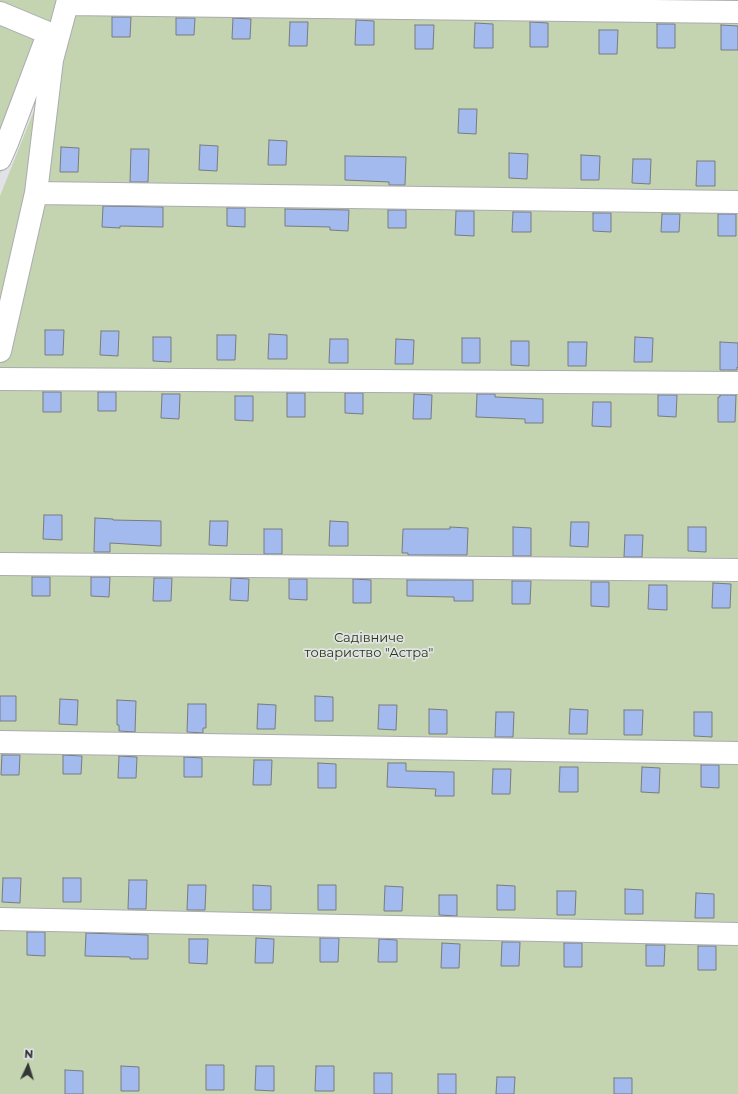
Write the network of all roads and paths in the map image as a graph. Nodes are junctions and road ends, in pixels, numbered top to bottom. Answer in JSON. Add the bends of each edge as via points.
{"nodes":[{"id":1,"x":67,"y":2,"type":"edge"},
{"id":2,"x":738,"y":12,"type":"edge"},
{"id":3,"x":0,"y":13,"type":"edge"},
{"id":4,"x":54,"y":31,"type":"junction"},
{"id":5,"x":0,"y":159,"type":"edge"},
{"id":6,"x":36,"y":193,"type":"junction"},
{"id":7,"x":738,"y":202,"type":"edge"},
{"id":8,"x":0,"y":351,"type":"edge"},
{"id":9,"x":0,"y":379,"type":"edge"},
{"id":10,"x":738,"y":383,"type":"edge"},
{"id":11,"x":0,"y":564,"type":"edge"},
{"id":12,"x":738,"y":570,"type":"edge"},
{"id":13,"x":0,"y":742,"type":"edge"},
{"id":14,"x":738,"y":753,"type":"edge"},
{"id":15,"x":0,"y":919,"type":"edge"},
{"id":16,"x":738,"y":934,"type":"edge"}],
"edges":[{"from":1,"to":2,"type":"street"},
{"from":1,"to":4,"type":"street"},
{"from":3,"to":4,"type":"street"},
{"from":4,"to":5,"type":"street"},
{"from":4,"to":6,"type":"street"},
{"from":6,"to":7,"type":"street"},
{"from":6,"to":8,"type":"street"},
{"from":9,"to":10,"type":"street"},
{"from":11,"to":12,"type":"street"},
{"from":13,"to":14,"type":"street"},
{"from":15,"to":16,"type":"street"}]}
